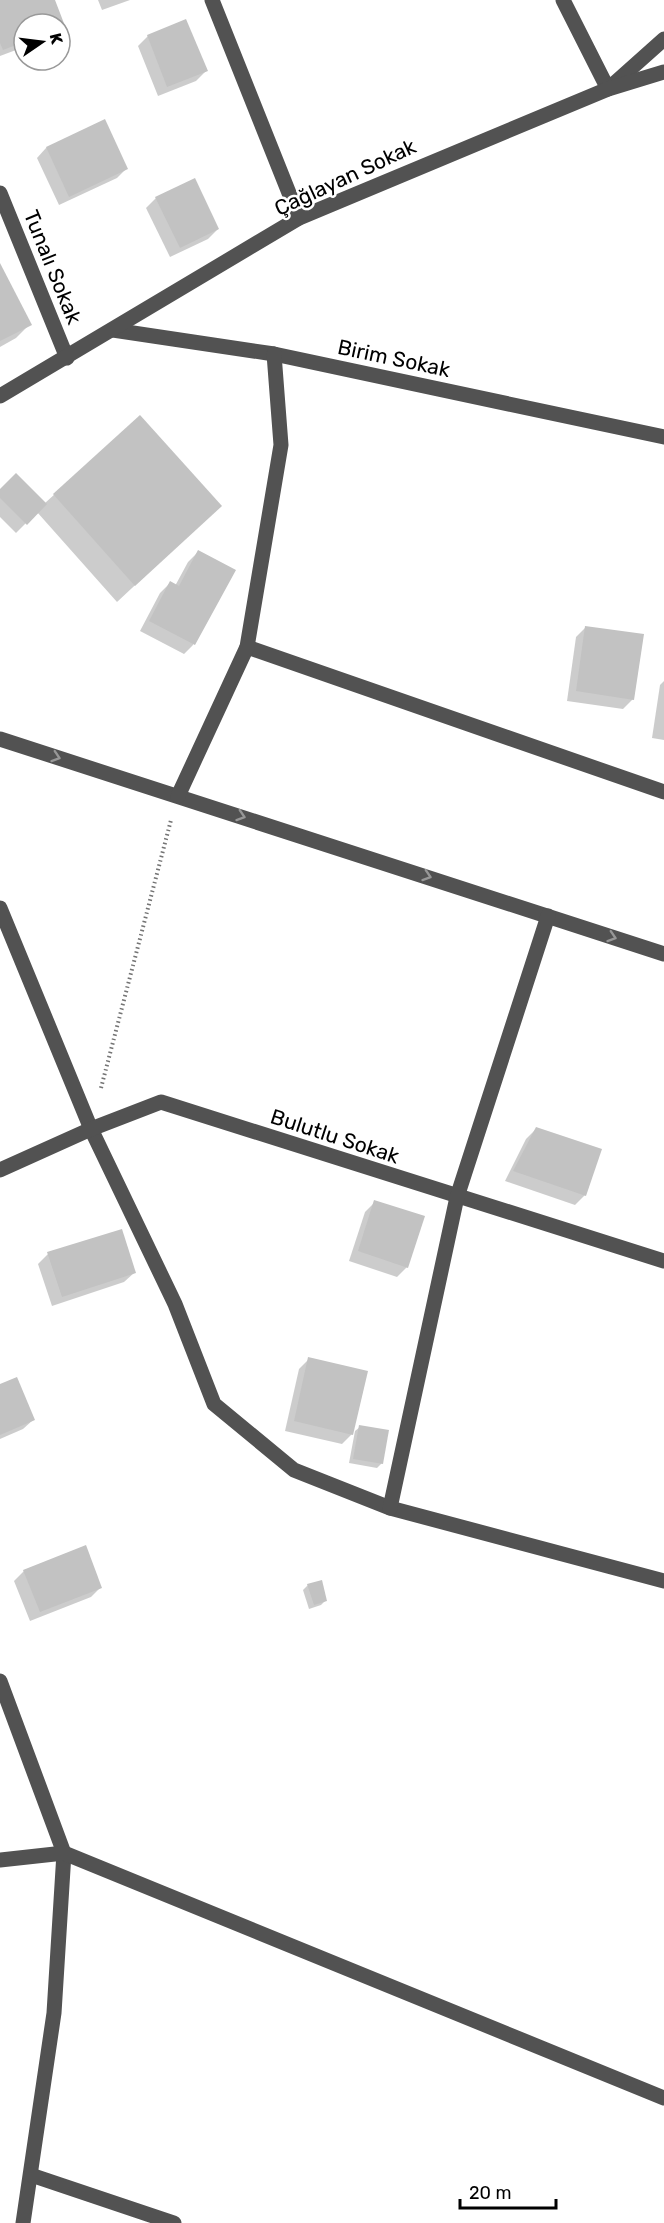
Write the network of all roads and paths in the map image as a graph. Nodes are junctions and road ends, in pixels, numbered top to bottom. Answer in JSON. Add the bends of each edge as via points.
{"nodes":[{"id":1,"x":212,"y":0,"type":"edge"},
{"id":2,"x":563,"y":0,"type":"edge"},
{"id":3,"x":664,"y":39,"type":"edge"},
{"id":4,"x":664,"y":72,"type":"edge"},
{"id":5,"x":608,"y":89,"type":"junction"},
{"id":6,"x":0,"y":193,"type":"edge"},
{"id":7,"x":299,"y":218,"type":"junction"},
{"id":8,"x":113,"y":330,"type":"junction"},
{"id":9,"x":274,"y":354,"type":"junction"},
{"id":10,"x":67,"y":358,"type":"junction"},
{"id":11,"x":0,"y":396,"type":"edge"},
{"id":12,"x":664,"y":437,"type":"edge"},
{"id":13,"x":247,"y":647,"type":"junction"},
{"id":14,"x":0,"y":739,"type":"edge"},
{"id":15,"x":664,"y":792,"type":"edge"},
{"id":16,"x":177,"y":796,"type":"junction"},
{"id":17,"x":0,"y":908,"type":"edge"},
{"id":18,"x":549,"y":916,"type":"junction"},
{"id":19,"x":664,"y":954,"type":"edge"},
{"id":20,"x":91,"y":1129,"type":"junction"},
{"id":21,"x":0,"y":1170,"type":"edge"},
{"id":22,"x":458,"y":1197,"type":"junction"},
{"id":23,"x":664,"y":1261,"type":"edge"},
{"id":24,"x":390,"y":1508,"type":"junction"},
{"id":25,"x":664,"y":1581,"type":"edge"},
{"id":26,"x":0,"y":1681,"type":"edge"},
{"id":27,"x":64,"y":1853,"type":"junction"},
{"id":28,"x":0,"y":1860,"type":"edge"},
{"id":29,"x":664,"y":2098,"type":"edge"},
{"id":30,"x":31,"y":2175,"type":"junction"},
{"id":31,"x":23,"y":2223,"type":"edge"},
{"id":32,"x":174,"y":2223,"type":"edge"}],
"edges":[{"from":1,"to":7,"type":"street"},
{"from":2,"to":5,"type":"street"},
{"from":3,"to":5,"type":"street"},
{"from":4,"to":5,"type":"street","name":"Çağlayan Sokak"},
{"from":5,"to":7,"type":"street","name":"Çağlayan Sokak"},
{"from":6,"to":10,"type":"street","name":"Tunalı Sokak"},
{"from":7,"to":8,"type":"street","name":"Çağlayan Sokak"},
{"from":8,"to":9,"type":"street","name":"Birim Sokak"},
{"from":8,"to":10,"type":"street","name":"Çağlayan Sokak"},
{"from":9,"to":12,"type":"street","name":"Birim Sokak"},
{"from":9,"to":13,"type":"street","via":[[281,446]]},
{"from":10,"to":11,"type":"street","name":"Çağlayan Sokak"},
{"from":13,"to":15,"type":"street"},
{"from":13,"to":16,"type":"street"},
{"from":14,"to":16,"type":"street","one_way":true},
{"from":16,"to":18,"type":"street","one_way":true},
{"from":16,"to":20,"type":"path"},
{"from":17,"to":20,"type":"street"},
{"from":18,"to":19,"type":"street","one_way":true},
{"from":18,"to":22,"type":"street"},
{"from":20,"to":21,"type":"street","name":"Bulutlu Sokak"},
{"from":20,"to":22,"type":"street","name":"Bulutlu Sokak","via":[[160,1102]]},
{"from":20,"to":24,"type":"street","via":[[175,1304],[214,1404],[294,1470]]},
{"from":22,"to":23,"type":"street","name":"Bulutlu Sokak"},
{"from":22,"to":24,"type":"street"},
{"from":24,"to":25,"type":"street"},
{"from":26,"to":27,"type":"street"},
{"from":27,"to":28,"type":"street"},
{"from":27,"to":29,"type":"street"},
{"from":27,"to":30,"type":"street","via":[[54,2013]]},
{"from":30,"to":31,"type":"street"},
{"from":30,"to":32,"type":"street"}]}
